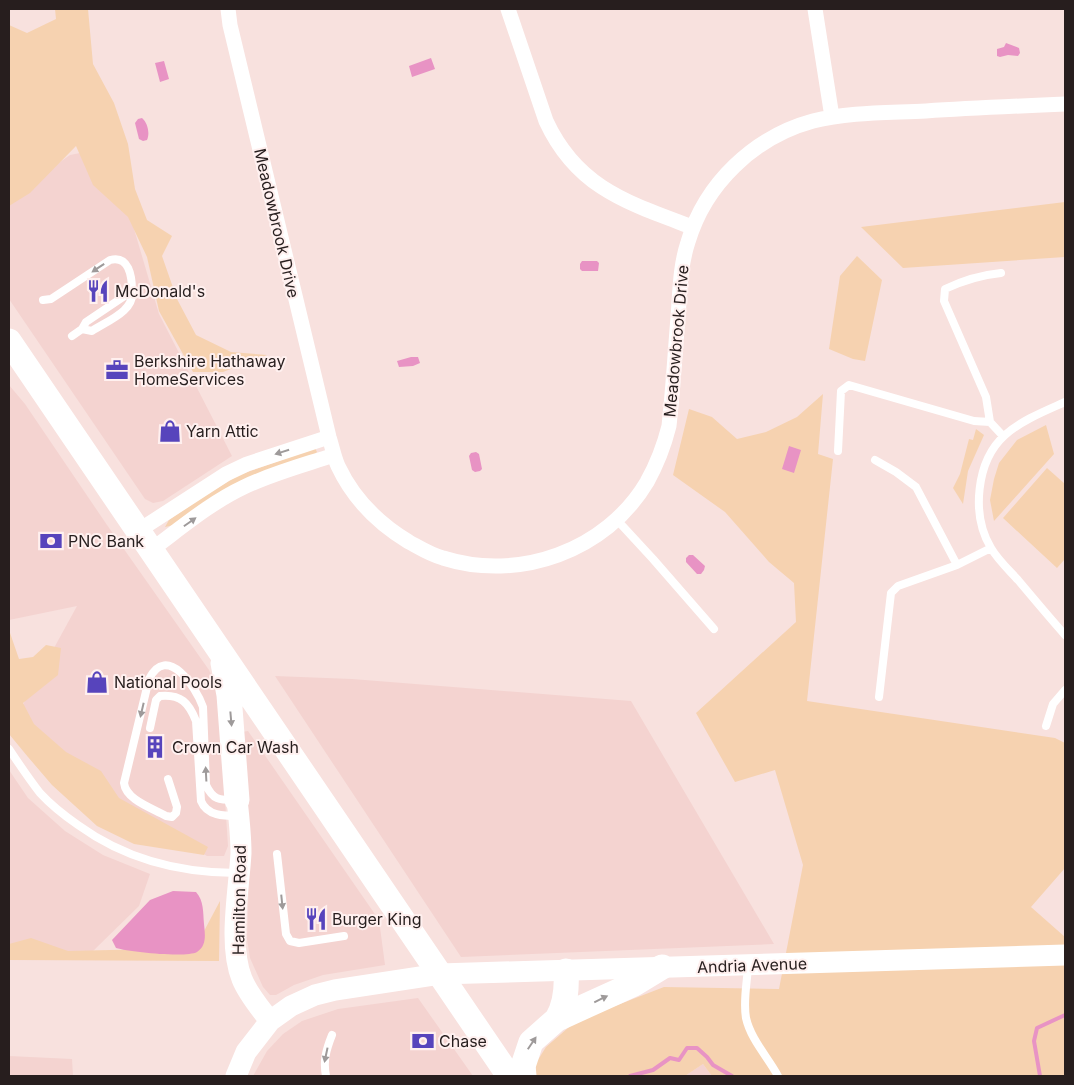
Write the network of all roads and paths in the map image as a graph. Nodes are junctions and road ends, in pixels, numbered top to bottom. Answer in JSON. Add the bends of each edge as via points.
{"nodes":[{"id":1,"x":228,"y":9,"type":"edge"},
{"id":2,"x":508,"y":9,"type":"edge"},
{"id":3,"x":815,"y":9,"type":"edge"},
{"id":4,"x":1065,"y":104,"type":"edge"},
{"id":5,"x":832,"y":117,"type":"junction"},
{"id":6,"x":692,"y":227,"type":"junction"},
{"id":7,"x":1001,"y":273,"type":"dead end"},
{"id":8,"x":43,"y":300,"type":"dead end"},
{"id":9,"x":72,"y":336,"type":"dead end"},
{"id":10,"x":9,"y":341,"type":"edge"},
{"id":11,"x":1065,"y":402,"type":"edge"},
{"id":12,"x":990,"y":422,"type":"junction"},
{"id":13,"x":1003,"y":436,"type":"junction"},
{"id":14,"x":329,"y":437,"type":"junction"},
{"id":15,"x":838,"y":451,"type":"dead end"},
{"id":16,"x":334,"y":455,"type":"junction"},
{"id":17,"x":875,"y":460,"type":"dead end"},
{"id":18,"x":617,"y":520,"type":"junction"},
{"id":19,"x":145,"y":541,"type":"junction"},
{"id":20,"x":991,"y":548,"type":"junction"},
{"id":21,"x":957,"y":565,"type":"junction"},
{"id":22,"x":714,"y":629,"type":"dead end"},
{"id":23,"x":1065,"y":635,"type":"edge"},
{"id":24,"x":220,"y":653,"type":"junction"},
{"id":25,"x":1065,"y":690,"type":"edge"},
{"id":26,"x":879,"y":697,"type":"dead end"},
{"id":27,"x":1046,"y":726,"type":"dead end"},
{"id":28,"x":150,"y":728,"type":"dead end"},
{"id":29,"x":9,"y":749,"type":"edge"},
{"id":30,"x":168,"y":778,"type":"dead end"},
{"id":31,"x":238,"y":808,"type":"junction"},
{"id":32,"x":277,"y":854,"type":"dead end"},
{"id":33,"x":239,"y":873,"type":"junction"},
{"id":34,"x":344,"y":936,"type":"dead end"},
{"id":35,"x":1064,"y":952,"type":"edge"},
{"id":36,"x":748,"y":965,"type":"junction"},
{"id":37,"x":662,"y":967,"type":"junction"},
{"id":38,"x":566,"y":971,"type":"junction"},
{"id":39,"x":440,"y":974,"type":"junction"},
{"id":40,"x":557,"y":1019,"type":"junction"},
{"id":41,"x":270,"y":1021,"type":"junction"},
{"id":42,"x":332,"y":1035,"type":"dead end"},
{"id":43,"x":236,"y":1076,"type":"edge"},
{"id":44,"x":326,"y":1076,"type":"edge"},
{"id":45,"x":510,"y":1076,"type":"edge"},
{"id":46,"x":524,"y":1076,"type":"edge"},
{"id":47,"x":778,"y":1076,"type":"edge"}],
"edges":[{"from":1,"to":14,"type":"street","name":"Meadowbrook Drive"},
{"from":2,"to":6,"type":"street","via":[[546,121],[573,164],[610,193]]},
{"from":3,"to":5,"type":"street"},
{"from":4,"to":5,"type":"street","name":"Meadowbrook Drive"},
{"from":5,"to":6,"type":"street","name":"Meadowbrook Drive","via":[[776,135],[740,160],[712,192]]},
{"from":6,"to":18,"type":"street","name":"Meadowbrook Drive","via":[[683,262],[666,439],[646,484]]},
{"from":7,"to":12,"type":"lane","via":[[980,275],[951,286],[945,289],[944,301],[986,397]]},
{"from":9,"to":8,"type":"lane","one_way":true,"via":[[86,322],[132,290],[123,260],[110,260],[51,299]]},
{"from":10,"to":19,"type":"main road"},
{"from":11,"to":13,"type":"lane"},
{"from":12,"to":13,"type":"lane"},
{"from":12,"to":15,"type":"lane","via":[[974,421],[849,385],[841,391]]},
{"from":13,"to":20,"type":"lane","via":[[987,461],[978,506],[982,530]]},
{"from":14,"to":16,"type":"street","name":"Meadowbrook Drive"},
{"from":14,"to":19,"type":"street","one_way":true,"via":[[226,474]]},
{"from":16,"to":18,"type":"street","name":"Meadowbrook Drive","via":[[351,488],[385,526],[423,550],[463,564],[518,565],[556,556],[592,538]]},
{"from":19,"to":16,"type":"street","one_way":true,"via":[[242,488]]},
{"from":17,"to":21,"type":"lane","via":[[916,487]]},
{"from":18,"to":22,"type":"lane"},
{"from":19,"to":24,"type":"main road"},
{"from":20,"to":21,"type":"lane"},
{"from":20,"to":23,"type":"lane"},
{"from":21,"to":26,"type":"lane","via":[[898,586],[891,593]]},
{"from":24,"to":31,"type":"main road","one_way":true,"via":[[229,695]]},
{"from":24,"to":39,"type":"main road"},
{"from":25,"to":27,"type":"lane","via":[[1053,704]]},
{"from":28,"to":31,"type":"lane","via":[[156,700],[160,696],[180,698],[186,702],[196,721],[199,794],[203,807],[221,816]]},
{"from":29,"to":33,"type":"lane","via":[[41,794],[94,837],[161,865]]},
{"from":31,"to":30,"type":"lane","one_way":true,"via":[[210,794],[206,785],[203,707],[181,671],[169,666],[157,669],[149,680],[125,790],[172,817],[177,807]]},
{"from":31,"to":33,"type":"street","name":"Hamilton Road"},
{"from":32,"to":34,"type":"lane","one_way":true,"via":[[287,938],[299,943]]},
{"from":33,"to":41,"type":"street","name":"Hamilton Road","via":[[238,966],[242,981]]},
{"from":35,"to":36,"type":"street","name":"Andria Avenue"},
{"from":36,"to":37,"type":"street","name":"Andria Avenue"},
{"from":36,"to":47,"type":"lane","via":[[746,1018]]},
{"from":37,"to":38,"type":"street","name":"Andria Avenue"},
{"from":40,"to":37,"type":"main road","one_way":true,"via":[[634,984]]},
{"from":38,"to":39,"type":"street","name":"Andria Avenue"},
{"from":38,"to":40,"type":"main road","via":[[565,1000]]},
{"from":39,"to":41,"type":"street","via":[[315,995]]},
{"from":39,"to":45,"type":"main road"},
{"from":46,"to":40,"type":"main road","one_way":true,"via":[[523,1066],[531,1042]]},
{"from":41,"to":43,"type":"street","via":[[246,1052]]},
{"from":42,"to":44,"type":"lane","one_way":true,"via":[[325,1054]]}]}
